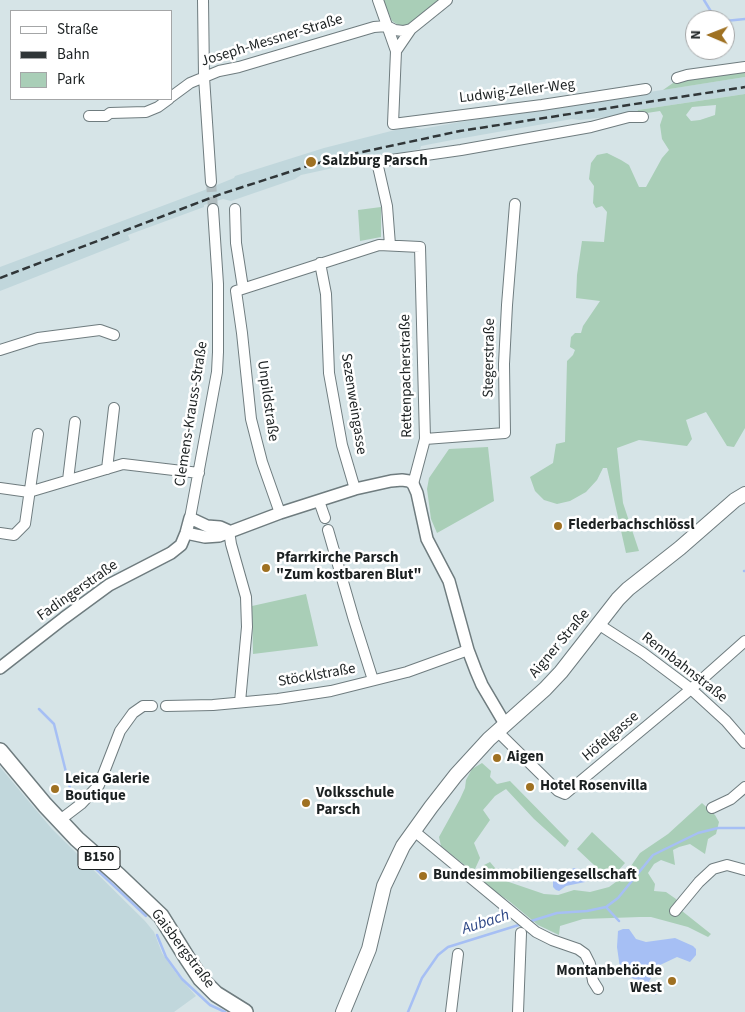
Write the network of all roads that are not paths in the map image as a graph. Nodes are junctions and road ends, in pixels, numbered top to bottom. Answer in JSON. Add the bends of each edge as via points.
{"nodes":[{"id":1,"x":204,"y":0,"type":"edge"},
{"id":2,"x":378,"y":0,"type":"edge"},
{"id":3,"x":447,"y":0,"type":"edge"},
{"id":4,"x":387,"y":26,"type":"junction"},
{"id":5,"x":411,"y":29,"type":"junction"},
{"id":6,"x":396,"y":51,"type":"junction"},
{"id":7,"x":745,"y":67,"type":"edge"},
{"id":8,"x":204,"y":77,"type":"junction"},
{"id":9,"x":677,"y":78,"type":"dead end"},
{"id":10,"x":646,"y":89,"type":"dead end"},
{"id":11,"x":172,"y":96,"type":"edge"},
{"id":12,"x":167,"y":100,"type":"edge"},
{"id":13,"x":89,"y":116,"type":"dead end"},
{"id":14,"x":643,"y":116,"type":"dead end"},
{"id":15,"x":211,"y":182,"type":"tunnel mouth"},
{"id":16,"x":515,"y":204,"type":"dead end"},
{"id":17,"x":213,"y":209,"type":"tunnel mouth"},
{"id":18,"x":235,"y":209,"type":"dead end"},
{"id":19,"x":390,"y":245,"type":"junction"},
{"id":20,"x":320,"y":263,"type":"junction"},
{"id":21,"x":239,"y":289,"type":"junction"},
{"id":22,"x":114,"y":335,"type":"dead end"},
{"id":23,"x":0,"y":350,"type":"edge"},
{"id":24,"x":114,"y":408,"type":"dead end"},
{"id":25,"x":75,"y":422,"type":"dead end"},
{"id":26,"x":38,"y":434,"type":"dead end"},
{"id":27,"x":425,"y":439,"type":"junction"},
{"id":28,"x":107,"y":469,"type":"junction"},
{"id":29,"x":198,"y":474,"type":"junction"},
{"id":30,"x":68,"y":480,"type":"junction"},
{"id":31,"x":413,"y":484,"type":"junction"},
{"id":32,"x":0,"y":488,"type":"edge"},
{"id":33,"x":355,"y":489,"type":"junction"},
{"id":34,"x":29,"y":492,"type":"junction"},
{"id":35,"x":745,"y":494,"type":"edge"},
{"id":36,"x":319,"y":500,"type":"junction"},
{"id":37,"x":280,"y":513,"type":"junction"},
{"id":38,"x":190,"y":518,"type":"junction"},
{"id":39,"x":325,"y":518,"type":"dead end"},
{"id":40,"x":328,"y":530,"type":"dead end"},
{"id":41,"x":229,"y":531,"type":"junction"},
{"id":42,"x":0,"y":533,"type":"edge"},
{"id":43,"x":186,"y":533,"type":"junction"},
{"id":44,"x":598,"y":624,"type":"junction"},
{"id":45,"x":745,"y":641,"type":"edge"},
{"id":46,"x":468,"y":650,"type":"junction"},
{"id":47,"x":0,"y":668,"type":"edge"},
{"id":48,"x":373,"y":680,"type":"junction"},
{"id":49,"x":691,"y":689,"type":"junction"},
{"id":50,"x":240,"y":702,"type":"junction"},
{"id":51,"x":152,"y":706,"type":"dead end"},
{"id":52,"x":166,"y":706,"type":"dead end"},
{"id":53,"x":501,"y":728,"type":"junction"},
{"id":54,"x":745,"y":743,"type":"edge"},
{"id":55,"x":0,"y":751,"type":"edge"},
{"id":56,"x":745,"y":787,"type":"edge"},
{"id":57,"x":712,"y":808,"type":"dead end"},
{"id":58,"x":60,"y":820,"type":"junction"},
{"id":59,"x":414,"y":831,"type":"junction"},
{"id":60,"x":745,"y":870,"type":"edge"},
{"id":61,"x":675,"y":911,"type":"dead end"},
{"id":62,"x":522,"y":933,"type":"dead end"},
{"id":63,"x":458,"y":954,"type":"dead end"},
{"id":64,"x":598,"y":989,"type":"dead end"},
{"id":65,"x":245,"y":1012,"type":"edge"},
{"id":66,"x":343,"y":1012,"type":"edge"},
{"id":67,"x":451,"y":1012,"type":"edge"},
{"id":68,"x":518,"y":1012,"type":"edge"}],
"edges":[{"from":1,"to":8,"type":"street"},
{"from":2,"to":4,"type":"street"},
{"from":3,"to":5,"type":"street"},
{"from":4,"to":5,"type":"street","name":"Joseph-Messner-Straße","via":[[403,31]]},
{"from":4,"to":6,"type":"street"},
{"from":4,"to":8,"type":"street","name":"Joseph-Messner-Straße","via":[[374,27]]},
{"from":5,"to":6,"type":"street"},
{"from":6,"to":10,"type":"street","name":"Ludwig-Zeller-Weg","via":[[393,124]]},
{"from":7,"to":9,"type":"street"},
{"from":8,"to":11,"type":"street","name":"Joseph-Messner-Straße"},
{"from":8,"to":15,"type":"street"},
{"from":12,"to":13,"type":"street","name":"Joseph-Messner-Straße","via":[[146,112]]},
{"from":14,"to":19,"type":"street","via":[[377,162],[387,206]]},
{"from":16,"to":27,"type":"street","name":"Stegerstraße","via":[[504,364],[504,433]]},
{"from":17,"to":29,"type":"street","name":"Clemens-Krauss-Straße","via":[[218,284],[217,372]]},
{"from":18,"to":21,"type":"street"},
{"from":19,"to":20,"type":"street","name":"Rettenpacherstraße","via":[[379,245]]},
{"from":19,"to":27,"type":"street","name":"Rettenpacherstraße","via":[[420,247]]},
{"from":20,"to":21,"type":"street","name":"Rettenpacherstraße"},
{"from":20,"to":33,"type":"street","name":"Sezenweingasse","via":[[326,294],[329,373],[342,444]]},
{"from":21,"to":37,"type":"street","name":"Unpildstraße","via":[[251,419]]},
{"from":22,"to":23,"type":"street","via":[[100,330],[38,338]]},
{"from":24,"to":28,"type":"street"},
{"from":25,"to":30,"type":"street"},
{"from":26,"to":34,"type":"street"},
{"from":27,"to":31,"type":"street","name":"Rettenpacherstraße"},
{"from":28,"to":29,"type":"street","via":[[123,464]]},
{"from":28,"to":30,"type":"street"},
{"from":29,"to":38,"type":"street","name":"Clemens-Krauss-Straße"},
{"from":30,"to":34,"type":"street"},
{"from":31,"to":33,"type":"street","via":[[402,480]]},
{"from":31,"to":46,"type":"street","via":[[427,539],[449,582]]},
{"from":32,"to":34,"type":"street"},
{"from":33,"to":36,"type":"street"},
{"from":34,"to":42,"type":"street","via":[[25,524],[14,535]]},
{"from":35,"to":44,"type":"main road","name":"Aigner Straße","via":[[640,578]]},
{"from":36,"to":37,"type":"street"},
{"from":36,"to":39,"type":"street"},
{"from":37,"to":41,"type":"street"},
{"from":38,"to":41,"type":"street"},
{"from":38,"to":43,"type":"street","name":"Clemens-Krauss-Straße"},
{"from":40,"to":48,"type":"street"},
{"from":41,"to":43,"type":"street","via":[[211,537]]},
{"from":41,"to":50,"type":"street","via":[[246,597],[247,627]]},
{"from":43,"to":47,"type":"street","name":"Fadingerstraße","via":[[181,545],[171,553],[93,596]]},
{"from":44,"to":49,"type":"street","name":"Rennbahnstraße"},
{"from":44,"to":53,"type":"main road","name":"Aigner Straße","via":[[550,683]]},
{"from":45,"to":49,"type":"street","name":"Höfelgasse"},
{"from":46,"to":48,"type":"street","name":"Stöcklstraße","via":[[407,672]]},
{"from":46,"to":53,"type":"street"},
{"from":48,"to":50,"type":"street","name":"Stöcklstraße","via":[[331,691]]},
{"from":49,"to":53,"type":"street","name":"Höfelgasse","via":[[565,794],[558,791]]},
{"from":49,"to":54,"type":"street","name":"Rennbahnstraße"},
{"from":50,"to":52,"type":"street","name":"Stöcklstraße"},
{"from":51,"to":58,"type":"street","via":[[143,706],[133,713],[120,730],[99,785]]},
{"from":53,"to":59,"type":"main road","name":"Aigner Straße","via":[[456,775]]},
{"from":55,"to":58,"type":"main road","name":"Gaisbergstraße","number":"B150"},
{"from":56,"to":57,"type":"street","via":[[731,799]]},
{"from":58,"to":65,"type":"main road","name":"Gaisbergstraße","number":"B150","via":[[161,916],[201,979],[216,994]]},
{"from":59,"to":64,"type":"street","via":[[536,932],[585,954]]},
{"from":59,"to":66,"type":"main road","name":"Aigner Straße","via":[[384,886],[368,949]]},
{"from":60,"to":61,"type":"street","via":[[727,865],[713,869]]},
{"from":62,"to":68,"type":"street"},
{"from":63,"to":67,"type":"street"}]}
